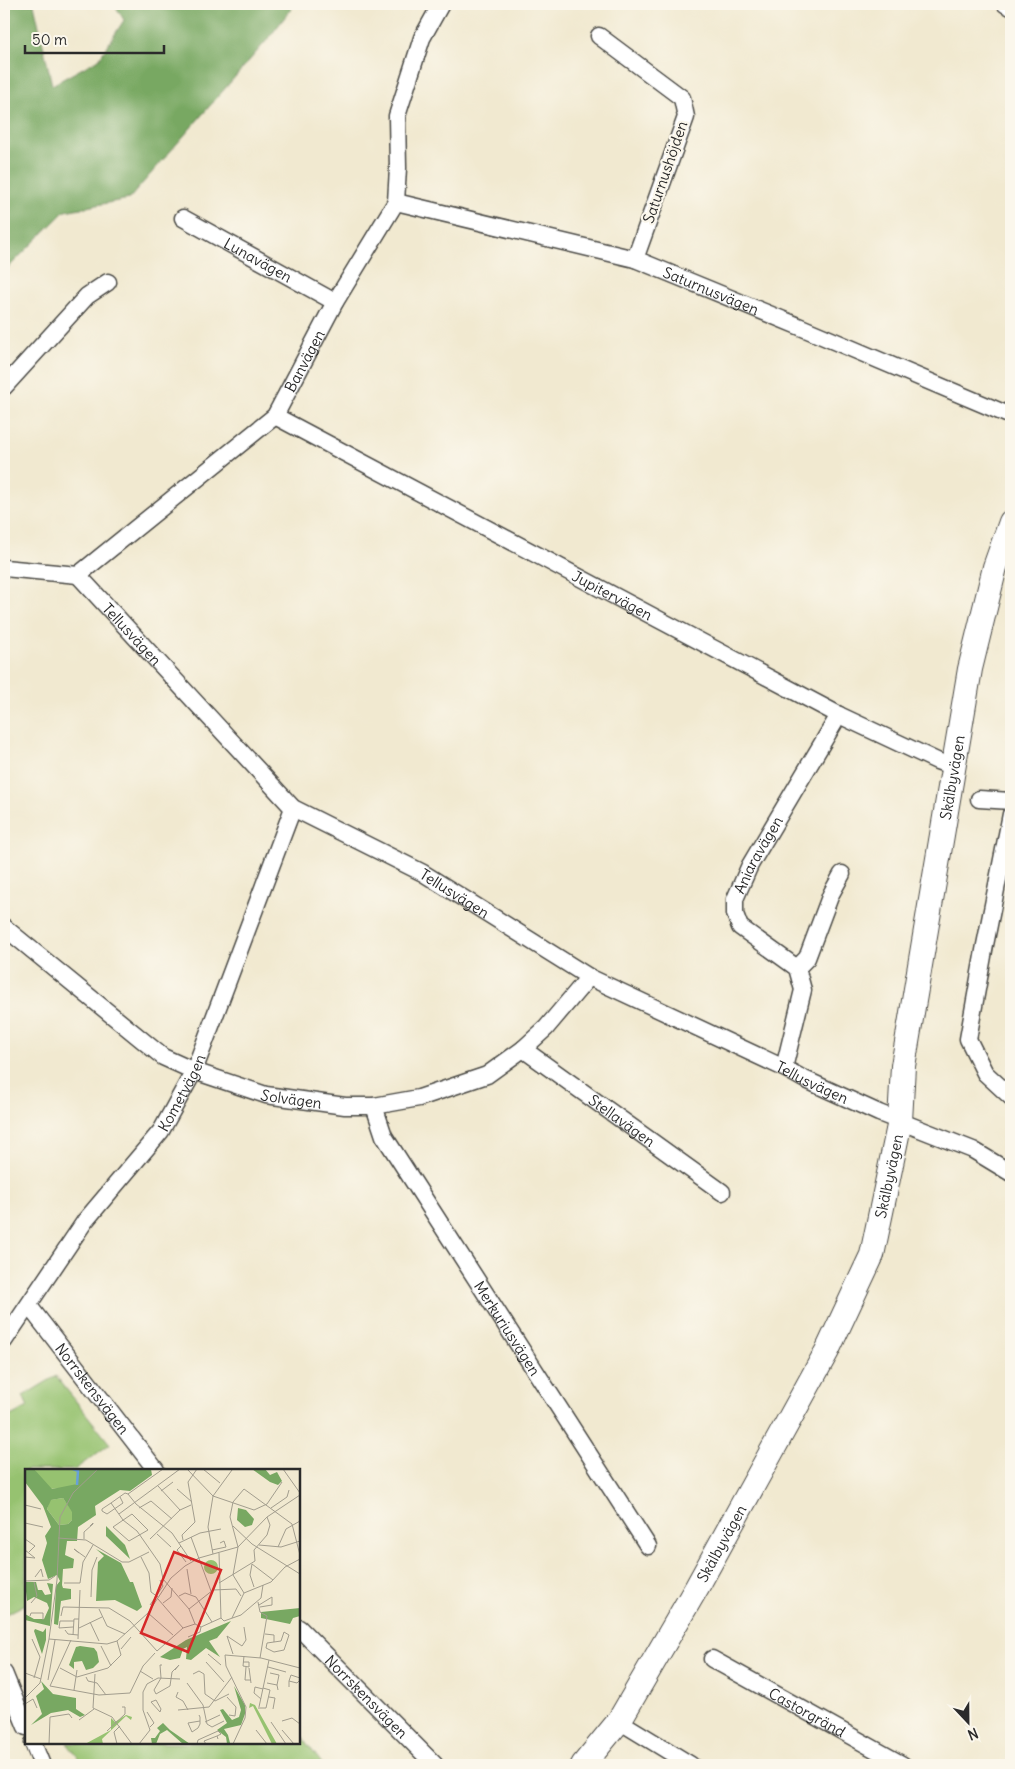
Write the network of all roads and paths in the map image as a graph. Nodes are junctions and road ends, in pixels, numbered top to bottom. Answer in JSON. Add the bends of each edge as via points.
{"nodes":[{"id":1,"x":441,"y":4,"type":"edge"},
{"id":2,"x":1005,"y":4,"type":"edge"},
{"id":3,"x":1011,"y":7,"type":"edge"},
{"id":4,"x":599,"y":36,"type":"dead end"},
{"id":5,"x":396,"y":202,"type":"junction"},
{"id":6,"x":183,"y":218,"type":"dead end"},
{"id":7,"x":635,"y":259,"type":"junction"},
{"id":8,"x":108,"y":282,"type":"dead end"},
{"id":9,"x":335,"y":302,"type":"junction"},
{"id":10,"x":4,"y":388,"type":"edge"},
{"id":11,"x":275,"y":416,"type":"junction"},
{"id":12,"x":1011,"y":416,"type":"edge"},
{"id":13,"x":1011,"y":522,"type":"edge"},
{"id":14,"x":4,"y":568,"type":"edge"},
{"id":15,"x":78,"y":575,"type":"junction"},
{"id":16,"x":839,"y":715,"type":"junction"},
{"id":17,"x":954,"y":767,"type":"junction"},
{"id":18,"x":979,"y":799,"type":"dead end"},
{"id":19,"x":1011,"y":801,"type":"edge"},
{"id":20,"x":293,"y":808,"type":"junction"},
{"id":21,"x":1011,"y":814,"type":"edge"},
{"id":22,"x":842,"y":874,"type":"dead end"},
{"id":23,"x":4,"y":927,"type":"edge"},
{"id":24,"x":797,"y":968,"type":"junction"},
{"id":25,"x":589,"y":977,"type":"junction"},
{"id":26,"x":523,"y":1049,"type":"junction"},
{"id":27,"x":784,"y":1068,"type":"junction"},
{"id":28,"x":194,"y":1071,"type":"junction"},
{"id":29,"x":1011,"y":1096,"type":"edge"},
{"id":30,"x":374,"y":1106,"type":"junction"},
{"id":31,"x":900,"y":1121,"type":"junction"},
{"id":32,"x":1011,"y":1173,"type":"edge"},
{"id":33,"x":722,"y":1192,"type":"dead end"},
{"id":34,"x":29,"y":1306,"type":"junction"},
{"id":35,"x":4,"y":1341,"type":"edge"},
{"id":36,"x":155,"y":1469,"type":"edge"},
{"id":37,"x":648,"y":1546,"type":"dead end"},
{"id":38,"x":300,"y":1629,"type":"edge"},
{"id":39,"x":712,"y":1659,"type":"dead end"},
{"id":40,"x":4,"y":1673,"type":"edge"},
{"id":41,"x":619,"y":1720,"type":"junction"},
{"id":42,"x":25,"y":1724,"type":"edge"},
{"id":43,"x":33,"y":1744,"type":"edge"},
{"id":44,"x":42,"y":1765,"type":"edge"},
{"id":45,"x":435,"y":1765,"type":"edge"},
{"id":46,"x":584,"y":1765,"type":"edge"},
{"id":47,"x":691,"y":1765,"type":"edge"},
{"id":48,"x":903,"y":1765,"type":"edge"}],
"edges":[{"from":1,"to":5,"type":"street","name":"Banvägen","via":[[422,38],[397,116]]},
{"from":2,"to":3,"type":"street"},
{"from":4,"to":7,"type":"street","name":"Saturnushöjden","via":[[682,98],[686,116]]},
{"from":5,"to":7,"type":"street","name":"Saturnusvägen"},
{"from":5,"to":9,"type":"street","name":"Banvägen"},
{"from":6,"to":9,"type":"street","name":"Lunavägen"},
{"from":7,"to":12,"type":"street","name":"Saturnusvägen"},
{"from":8,"to":10,"type":"street","via":[[87,296]]},
{"from":9,"to":11,"type":"street","name":"Banvägen"},
{"from":11,"to":15,"type":"street","name":"Banvägen"},
{"from":11,"to":16,"type":"street","name":"Jupitervägen"},
{"from":13,"to":17,"type":"street","name":"Skälbyvägen","via":[[995,567],[970,669]]},
{"from":14,"to":15,"type":"street"},
{"from":15,"to":20,"type":"street","name":"Tellusvägen"},
{"from":16,"to":17,"type":"street","name":"Jupitervägen"},
{"from":16,"to":24,"type":"street","name":"Aniaravägen","via":[[750,865],[736,899],[734,914],[740,927]]},
{"from":17,"to":31,"type":"street","name":"Skälbyvägen","via":[[904,1066]]},
{"from":18,"to":19,"type":"street"},
{"from":20,"to":25,"type":"street","name":"Tellusvägen","via":[[423,873]]},
{"from":20,"to":28,"type":"street","name":"Kometvägen"},
{"from":21,"to":29,"type":"street","via":[[968,1039],[985,1073]]},
{"from":22,"to":24,"type":"street","via":[[807,958]]},
{"from":23,"to":28,"type":"street","name":"Solvägen","via":[[163,1057]]},
{"from":24,"to":27,"type":"street","via":[[803,990]]},
{"from":25,"to":26,"type":"street","name":"Solvägen","via":[[546,1028]]},
{"from":25,"to":27,"type":"street","name":"Tellusvägen"},
{"from":26,"to":30,"type":"street","name":"Solvägen","via":[[487,1075],[419,1098]]},
{"from":26,"to":33,"type":"street","name":"Stellavägen"},
{"from":27,"to":31,"type":"street","name":"Tellusvägen"},
{"from":28,"to":30,"type":"street","name":"Solvägen","via":[[266,1094],[345,1106]]},
{"from":28,"to":34,"type":"street","name":"Kometvägen","via":[[161,1131],[85,1221]]},
{"from":30,"to":37,"type":"street","name":"Merkuriusvägen","via":[[384,1136]]},
{"from":31,"to":32,"type":"street","name":"Tellusvägen","via":[[973,1150]]},
{"from":31,"to":41,"type":"street","name":"Skälbyvägen","via":[[872,1255],[827,1351],[702,1578]]},
{"from":34,"to":35,"type":"street","name":"Kometvägen"},
{"from":34,"to":36,"type":"street","name":"Norrskensvägen"},
{"from":38,"to":45,"type":"street","name":"Norrskensvägen"},
{"from":39,"to":48,"type":"street","name":"Castorgränd"},
{"from":40,"to":42,"type":"street"},
{"from":41,"to":46,"type":"street","name":"Skälbyvägen"},
{"from":41,"to":47,"type":"street"},
{"from":43,"to":44,"type":"street"}]}
